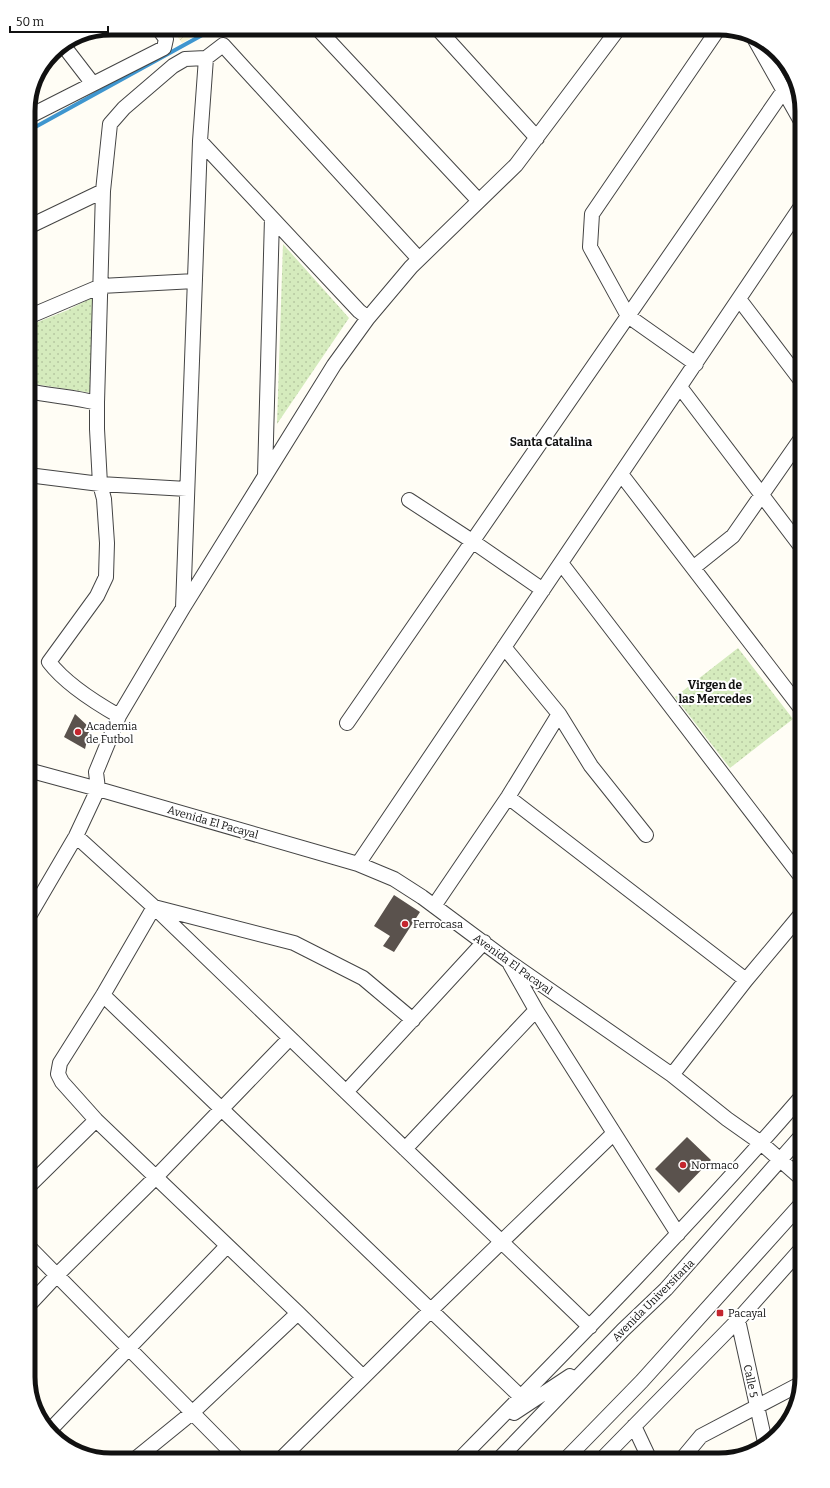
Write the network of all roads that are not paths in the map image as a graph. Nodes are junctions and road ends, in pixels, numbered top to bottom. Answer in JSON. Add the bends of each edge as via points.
{"nodes":[{"id":1,"x":162,"y":35,"type":"edge"},
{"id":2,"x":163,"y":35,"type":"edge"},
{"id":3,"x":324,"y":35,"type":"edge"},
{"id":4,"x":443,"y":35,"type":"edge"},
{"id":5,"x":614,"y":35,"type":"edge"},
{"id":6,"x":714,"y":35,"type":"edge"},
{"id":7,"x":759,"y":47,"type":"edge"},
{"id":8,"x":67,"y":50,"type":"edge"},
{"id":9,"x":206,"y":58,"type":"junction"},
{"id":10,"x":185,"y":59,"type":"junction"},
{"id":11,"x":93,"y":84,"type":"junction"},
{"id":12,"x":784,"y":90,"type":"junction"},
{"id":13,"x":795,"y":110,"type":"edge"},
{"id":14,"x":35,"y":113,"type":"edge"},
{"id":15,"x":537,"y":138,"type":"junction"},
{"id":16,"x":200,"y":141,"type":"junction"},
{"id":17,"x":103,"y":191,"type":"junction"},
{"id":18,"x":479,"y":201,"type":"junction"},
{"id":19,"x":795,"y":216,"type":"edge"},
{"id":20,"x":272,"y":218,"type":"junction"},
{"id":21,"x":793,"y":219,"type":"junction"},
{"id":22,"x":795,"y":222,"type":"edge"},
{"id":23,"x":35,"y":224,"type":"edge"},
{"id":24,"x":419,"y":259,"type":"junction"},
{"id":25,"x":195,"y":281,"type":"junction"},
{"id":26,"x":101,"y":286,"type":"junction"},
{"id":27,"x":739,"y":299,"type":"junction"},
{"id":28,"x":35,"y":314,"type":"edge"},
{"id":29,"x":628,"y":316,"type":"junction"},
{"id":30,"x":368,"y":318,"type":"junction"},
{"id":31,"x":696,"y":364,"type":"junction"},
{"id":32,"x":795,"y":373,"type":"edge"},
{"id":33,"x":680,"y":387,"type":"junction"},
{"id":34,"x":35,"y":392,"type":"edge"},
{"id":35,"x":97,"y":403,"type":"junction"},
{"id":36,"x":795,"y":446,"type":"edge"},
{"id":37,"x":621,"y":474,"type":"junction"},
{"id":38,"x":35,"y":476,"type":"edge"},
{"id":39,"x":265,"y":476,"type":"junction"},
{"id":40,"x":100,"y":484,"type":"junction"},
{"id":41,"x":187,"y":489,"type":"junction"},
{"id":42,"x":762,"y":495,"type":"junction"},
{"id":43,"x":409,"y":500,"type":"dead end"},
{"id":44,"x":795,"y":539,"type":"edge"},
{"id":45,"x":472,"y":541,"type":"junction"},
{"id":46,"x":561,"y":563,"type":"junction"},
{"id":47,"x":693,"y":568,"type":"junction"},
{"id":48,"x":543,"y":590,"type":"junction"},
{"id":49,"x":183,"y":608,"type":"junction"},
{"id":50,"x":504,"y":647,"type":"junction"},
{"id":51,"x":795,"y":701,"type":"edge"},
{"id":52,"x":559,"y":714,"type":"junction"},
{"id":53,"x":119,"y":716,"type":"junction"},
{"id":54,"x":347,"y":723,"type":"dead end"},
{"id":55,"x":35,"y":772,"type":"edge"},
{"id":56,"x":98,"y":789,"type":"junction"},
{"id":57,"x":508,"y":797,"type":"junction"},
{"id":58,"x":646,"y":835,"type":"dead end"},
{"id":59,"x":76,"y":836,"type":"junction"},
{"id":60,"x":358,"y":864,"type":"junction"},
{"id":61,"x":795,"y":869,"type":"edge"},
{"id":62,"x":35,"y":906,"type":"edge"},
{"id":63,"x":434,"y":906,"type":"junction"},
{"id":64,"x":154,"y":907,"type":"junction"},
{"id":65,"x":795,"y":921,"type":"edge"},
{"id":66,"x":484,"y":942,"type":"junction"},
{"id":67,"x":508,"y":961,"type":"junction"},
{"id":68,"x":746,"y":980,"type":"junction"},
{"id":69,"x":103,"y":994,"type":"junction"},
{"id":70,"x":536,"y":1010,"type":"junction"},
{"id":71,"x":413,"y":1020,"type":"junction"},
{"id":72,"x":290,"y":1038,"type":"junction"},
{"id":73,"x":672,"y":1075,"type":"junction"},
{"id":74,"x":346,"y":1092,"type":"junction"},
{"id":75,"x":795,"y":1104,"type":"edge"},
{"id":76,"x":222,"y":1109,"type":"junction"},
{"id":77,"x":96,"y":1120,"type":"junction"},
{"id":78,"x":614,"y":1133,"type":"junction"},
{"id":79,"x":761,"y":1143,"type":"junction"},
{"id":80,"x":795,"y":1143,"type":"edge"},
{"id":81,"x":405,"y":1149,"type":"junction"},
{"id":82,"x":781,"y":1160,"type":"junction"},
{"id":83,"x":795,"y":1173,"type":"edge"},
{"id":84,"x":155,"y":1178,"type":"junction"},
{"id":85,"x":35,"y":1180,"type":"edge"},
{"id":86,"x":795,"y":1211,"type":"edge"},
{"id":87,"x":678,"y":1234,"type":"junction"},
{"id":88,"x":501,"y":1242,"type":"junction"},
{"id":89,"x":228,"y":1246,"type":"junction"},
{"id":90,"x":35,"y":1253,"type":"edge"},
{"id":91,"x":795,"y":1256,"type":"edge"},
{"id":92,"x":57,"y":1275,"type":"junction"},
{"id":93,"x":35,"y":1299,"type":"edge"},
{"id":94,"x":430,"y":1310,"type":"junction"},
{"id":95,"x":298,"y":1313,"type":"junction"},
{"id":96,"x":738,"y":1320,"type":"junction"},
{"id":97,"x":590,"y":1327,"type":"junction"},
{"id":98,"x":129,"y":1348,"type":"junction"},
{"id":99,"x":591,"y":1363,"type":"junction"},
{"id":100,"x":363,"y":1377,"type":"junction"},
{"id":101,"x":794,"y":1387,"type":"edge"},
{"id":102,"x":521,"y":1397,"type":"junction"},
{"id":103,"x":757,"y":1406,"type":"junction"},
{"id":104,"x":193,"y":1412,"type":"junction"},
{"id":105,"x":54,"y":1426,"type":"edge"},
{"id":106,"x":492,"y":1426,"type":"junction"},
{"id":107,"x":634,"y":1426,"type":"junction"},
{"id":108,"x":764,"y":1438,"type":"edge"},
{"id":109,"x":143,"y":1453,"type":"edge"},
{"id":110,"x":232,"y":1453,"type":"edge"},
{"id":111,"x":287,"y":1453,"type":"edge"},
{"id":112,"x":466,"y":1453,"type":"edge"},
{"id":113,"x":505,"y":1453,"type":"edge"},
{"id":114,"x":572,"y":1453,"type":"edge"},
{"id":115,"x":608,"y":1453,"type":"edge"},
{"id":116,"x":647,"y":1453,"type":"edge"},
{"id":117,"x":687,"y":1453,"type":"edge"}],
"edges":[{"from":1,"to":11,"type":"street","via":[[164,48]]},
{"from":2,"to":10,"type":"street"},
{"from":3,"to":18,"type":"street"},
{"from":4,"to":15,"type":"street"},
{"from":5,"to":15,"type":"street"},
{"from":6,"to":29,"type":"street","via":[[592,214],[590,246]]},
{"from":7,"to":12,"type":"street"},
{"from":8,"to":11,"type":"street"},
{"from":9,"to":10,"type":"street"},
{"from":9,"to":16,"type":"street"},
{"from":9,"to":24,"type":"street","via":[[223,45]]},
{"from":10,"to":17,"type":"street","via":[[173,66],[124,108],[110,124]]},
{"from":11,"to":14,"type":"street"},
{"from":12,"to":13,"type":"street"},
{"from":12,"to":29,"type":"street"},
{"from":15,"to":18,"type":"street","via":[[516,165]]},
{"from":16,"to":20,"type":"street"},
{"from":16,"to":25,"type":"street"},
{"from":17,"to":23,"type":"street"},
{"from":17,"to":26,"type":"street"},
{"from":18,"to":24,"type":"street"},
{"from":19,"to":21,"type":"street"},
{"from":20,"to":30,"type":"street"},
{"from":20,"to":39,"type":"street"},
{"from":21,"to":22,"type":"street"},
{"from":21,"to":27,"type":"street"},
{"from":24,"to":30,"type":"street"},
{"from":25,"to":26,"type":"street"},
{"from":25,"to":41,"type":"street"},
{"from":26,"to":28,"type":"street"},
{"from":26,"to":35,"type":"street"},
{"from":27,"to":31,"type":"street"},
{"from":27,"to":32,"type":"street"},
{"from":29,"to":31,"type":"street"},
{"from":29,"to":45,"type":"street"},
{"from":30,"to":39,"type":"street","via":[[334,365]]},
{"from":31,"to":33,"type":"street"},
{"from":33,"to":37,"type":"street"},
{"from":33,"to":42,"type":"street"},
{"from":34,"to":35,"type":"street"},
{"from":35,"to":40,"type":"street"},
{"from":36,"to":42,"type":"street"},
{"from":37,"to":46,"type":"street"},
{"from":37,"to":47,"type":"street"},
{"from":38,"to":40,"type":"street"},
{"from":39,"to":49,"type":"street"},
{"from":40,"to":41,"type":"street"},
{"from":40,"to":53,"type":"street","via":[[104,499],[107,543],[106,577],[97,596],[49,662],[56,672]]},
{"from":41,"to":49,"type":"street"},
{"from":42,"to":44,"type":"street"},
{"from":42,"to":47,"type":"street","via":[[734,536]]},
{"from":43,"to":45,"type":"street"},
{"from":45,"to":48,"type":"street"},
{"from":45,"to":54,"type":"street"},
{"from":46,"to":48,"type":"street"},
{"from":46,"to":61,"type":"street"},
{"from":47,"to":51,"type":"street"},
{"from":48,"to":50,"type":"street"},
{"from":49,"to":53,"type":"street"},
{"from":50,"to":52,"type":"street"},
{"from":50,"to":60,"type":"street"},
{"from":52,"to":57,"type":"street"},
{"from":52,"to":58,"type":"street","via":[[591,766]]},
{"from":53,"to":56,"type":"street","via":[[96,772]]},
{"from":55,"to":56,"type":"street","name":"Avenida El Pacayal"},
{"from":56,"to":59,"type":"street"},
{"from":56,"to":60,"type":"street","name":"Avenida El Pacayal"},
{"from":57,"to":63,"type":"street"},
{"from":57,"to":68,"type":"street"},
{"from":59,"to":62,"type":"street"},
{"from":59,"to":64,"type":"street"},
{"from":60,"to":63,"type":"street","name":"Avenida El Pacayal","via":[[394,880]]},
{"from":63,"to":66,"type":"street","name":"Avenida El Pacayal"},
{"from":64,"to":69,"type":"street"},
{"from":64,"to":71,"type":"street","via":[[294,943],[363,978]]},
{"from":64,"to":72,"type":"street"},
{"from":65,"to":68,"type":"street"},
{"from":66,"to":67,"type":"street","name":"Avenida El Pacayal"},
{"from":66,"to":71,"type":"street"},
{"from":67,"to":70,"type":"street"},
{"from":67,"to":73,"type":"street","name":"Avenida El Pacayal"},
{"from":68,"to":73,"type":"street"},
{"from":69,"to":76,"type":"street"},
{"from":69,"to":77,"type":"street","via":[[60,1063],[58,1074],[62,1082]]},
{"from":70,"to":78,"type":"street"},
{"from":70,"to":81,"type":"street"},
{"from":71,"to":74,"type":"street"},
{"from":72,"to":74,"type":"street"},
{"from":72,"to":76,"type":"street"},
{"from":73,"to":79,"type":"street","name":"Avenida El Pacayal"},
{"from":74,"to":81,"type":"street"},
{"from":75,"to":79,"type":"street"},
{"from":76,"to":84,"type":"street"},
{"from":76,"to":94,"type":"street"},
{"from":77,"to":84,"type":"street"},
{"from":77,"to":85,"type":"street"},
{"from":78,"to":87,"type":"street"},
{"from":78,"to":88,"type":"street"},
{"from":79,"to":82,"type":"street","name":"Avenida El Pacayal"},
{"from":79,"to":87,"type":"street"},
{"from":80,"to":82,"type":"street","name":"Avenida Universitaria"},
{"from":81,"to":88,"type":"street"},
{"from":82,"to":83,"type":"street","name":"Avenida El Pacayal"},
{"from":82,"to":99,"type":"street","name":"Avenida Universitaria","via":[[666,1290],[622,1330]]},
{"from":84,"to":89,"type":"street"},
{"from":84,"to":92,"type":"street"},
{"from":86,"to":114,"type":"street","via":[[642,1381]]},
{"from":87,"to":97,"type":"street"},
{"from":88,"to":94,"type":"street"},
{"from":88,"to":97,"type":"street"},
{"from":89,"to":95,"type":"street"},
{"from":89,"to":98,"type":"street"},
{"from":90,"to":92,"type":"street"},
{"from":91,"to":96,"type":"street"},
{"from":92,"to":93,"type":"street"},
{"from":92,"to":98,"type":"street"},
{"from":94,"to":100,"type":"street"},
{"from":94,"to":102,"type":"street"},
{"from":95,"to":100,"type":"street"},
{"from":95,"to":104,"type":"street"},
{"from":96,"to":103,"type":"street","name":"Calle 5"},
{"from":96,"to":107,"type":"street"},
{"from":97,"to":102,"type":"street"},
{"from":98,"to":104,"type":"street"},
{"from":98,"to":105,"type":"street"},
{"from":99,"to":106,"type":"street"},
{"from":99,"to":113,"type":"street","name":"Avenida Universitaria"},
{"from":100,"to":111,"type":"street"},
{"from":101,"to":103,"type":"street"},
{"from":102,"to":106,"type":"street"},
{"from":103,"to":108,"type":"street","name":"Calle 5"},
{"from":103,"to":117,"type":"street","via":[[701,1436]]},
{"from":104,"to":109,"type":"street"},
{"from":104,"to":110,"type":"street"},
{"from":106,"to":112,"type":"street"},
{"from":107,"to":115,"type":"street"},
{"from":107,"to":116,"type":"street"}]}
